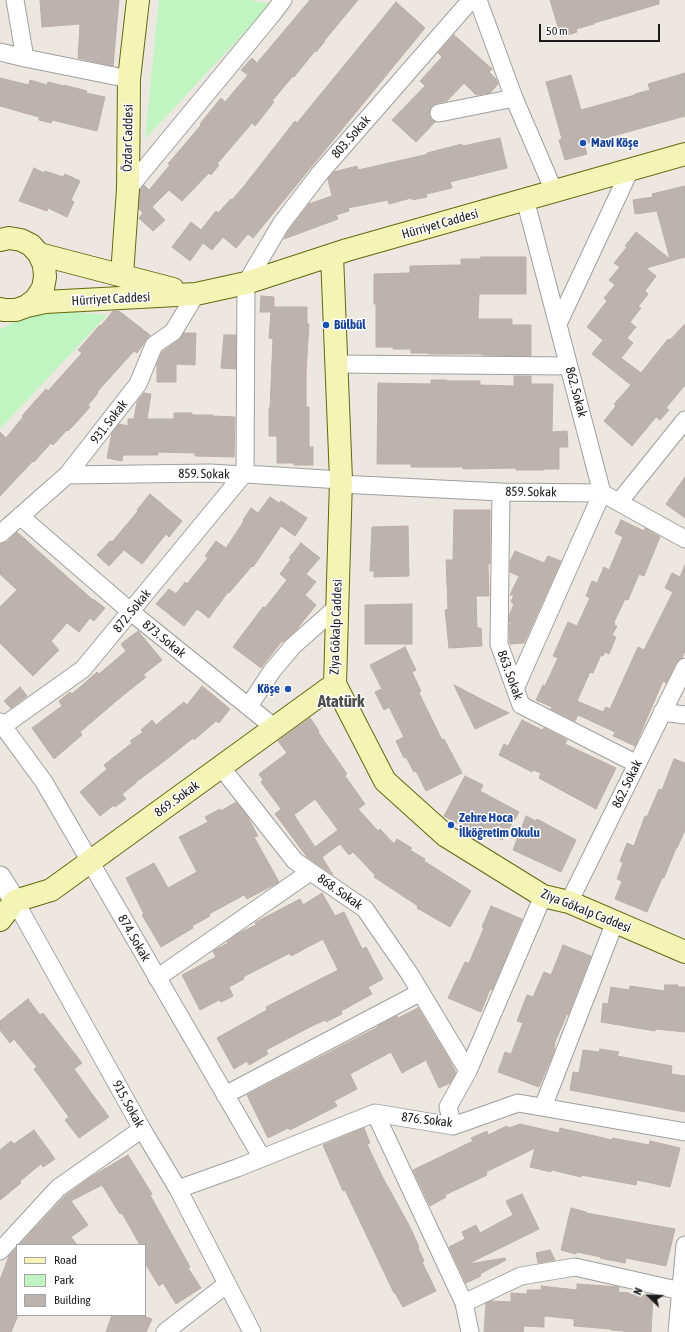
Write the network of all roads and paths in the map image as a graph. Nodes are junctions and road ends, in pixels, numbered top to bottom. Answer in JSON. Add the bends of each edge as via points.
{"nodes":[{"id":1,"x":15,"y":0,"type":"edge"},
{"id":2,"x":138,"y":0,"type":"edge"},
{"id":3,"x":283,"y":0,"type":"edge"},
{"id":4,"x":471,"y":0,"type":"edge"},
{"id":5,"x":478,"y":0,"type":"edge"},
{"id":6,"x":0,"y":52,"type":"edge"},
{"id":7,"x":25,"y":58,"type":"junction"},
{"id":8,"x":129,"y":79,"type":"junction"},
{"id":9,"x":514,"y":98,"type":"junction"},
{"id":10,"x":439,"y":113,"type":"dead end"},
{"id":11,"x":685,"y":154,"type":"edge"},
{"id":12,"x":630,"y":170,"type":"junction"},
{"id":13,"x":128,"y":189,"type":"junction"},
{"id":14,"x":554,"y":191,"type":"junction"},
{"id":15,"x":525,"y":199,"type":"junction"},
{"id":16,"x":2,"y":238,"type":"edge"},
{"id":17,"x":39,"y":254,"type":"junction"},
{"id":18,"x":332,"y":255,"type":"junction"},
{"id":19,"x":122,"y":275,"type":"junction"},
{"id":20,"x":246,"y":283,"type":"junction"},
{"id":21,"x":196,"y":294,"type":"junction"},
{"id":22,"x":11,"y":311,"type":"edge"},
{"id":23,"x":558,"y":324,"type":"junction"},
{"id":24,"x":336,"y":364,"type":"junction"},
{"id":25,"x":569,"y":366,"type":"junction"},
{"id":26,"x":685,"y":420,"type":"edge"},
{"id":27,"x":244,"y":474,"type":"junction"},
{"id":28,"x":67,"y":475,"type":"junction"},
{"id":29,"x":340,"y":482,"type":"junction"},
{"id":30,"x":501,"y":492,"type":"junction"},
{"id":31,"x":602,"y":493,"type":"junction"},
{"id":32,"x":619,"y":502,"type":"junction"},
{"id":33,"x":20,"y":516,"type":"junction"},
{"id":34,"x":0,"y":534,"type":"edge"},
{"id":35,"x":685,"y":539,"type":"edge"},
{"id":36,"x":337,"y":607,"type":"junction"},
{"id":37,"x":131,"y":612,"type":"junction"},
{"id":38,"x":685,"y":667,"type":"edge"},
{"id":39,"x":335,"y":684,"type":"junction"},
{"id":40,"x":515,"y":689,"type":"junction"},
{"id":41,"x":249,"y":706,"type":"junction"},
{"id":42,"x":662,"y":712,"type":"junction"},
{"id":43,"x":685,"y":715,"type":"edge"},
{"id":44,"x":1,"y":724,"type":"edge"},
{"id":45,"x":275,"y":728,"type":"junction"},
{"id":46,"x":637,"y":764,"type":"junction"},
{"id":47,"x":221,"y":767,"type":"junction"},
{"id":48,"x":90,"y":862,"type":"junction"},
{"id":49,"x":310,"y":872,"type":"junction"},
{"id":50,"x":0,"y":877,"type":"edge"},
{"id":51,"x":543,"y":896,"type":"junction"},
{"id":52,"x":15,"y":902,"type":"junction"},
{"id":53,"x":569,"y":902,"type":"junction"},
{"id":54,"x":0,"y":920,"type":"edge"},
{"id":55,"x":615,"y":922,"type":"junction"},
{"id":56,"x":685,"y":952,"type":"edge"},
{"id":57,"x":157,"y":978,"type":"junction"},
{"id":58,"x":421,"y":992,"type":"junction"},
{"id":59,"x":468,"y":1071,"type":"junction"},
{"id":60,"x":225,"y":1095,"type":"junction"},
{"id":61,"x":543,"y":1107,"type":"junction"},
{"id":62,"x":375,"y":1113,"type":"junction"},
{"id":63,"x":453,"y":1126,"type":"junction"},
{"id":64,"x":142,"y":1129,"type":"junction"},
{"id":65,"x":685,"y":1132,"type":"edge"},
{"id":66,"x":262,"y":1158,"type":"junction"},
{"id":67,"x":178,"y":1189,"type":"junction"},
{"id":68,"x":685,"y":1245,"type":"edge"},
{"id":69,"x":0,"y":1251,"type":"edge"},
{"id":70,"x":227,"y":1284,"type":"junction"},
{"id":71,"x":681,"y":1291,"type":"junction"},
{"id":72,"x":464,"y":1303,"type":"junction"},
{"id":73,"x":165,"y":1332,"type":"edge"},
{"id":74,"x":252,"y":1332,"type":"edge"},
{"id":75,"x":470,"y":1332,"type":"edge"},
{"id":76,"x":677,"y":1332,"type":"edge"}],
"edges":[{"from":1,"to":7,"type":"street"},
{"from":2,"to":8,"type":"main road","name":"Özdar Caddesi"},
{"from":3,"to":13,"type":"street"},
{"from":4,"to":20,"type":"street","name":"803. Sokak","via":[[320,173],[280,224]]},
{"from":5,"to":9,"type":"street"},
{"from":6,"to":7,"type":"street"},
{"from":7,"to":8,"type":"street"},
{"from":8,"to":13,"type":"main road","name":"Özdar Caddesi"},
{"from":9,"to":10,"type":"street"},
{"from":9,"to":14,"type":"street"},
{"from":11,"to":12,"type":"main road","name":"Hürriyet Caddesi"},
{"from":12,"to":14,"type":"main road","name":"Hürriyet Caddesi"},
{"from":12,"to":23,"type":"street"},
{"from":13,"to":19,"type":"main road","name":"Özdar Caddesi"},
{"from":14,"to":15,"type":"main road","name":"Hürriyet Caddesi"},
{"from":15,"to":18,"type":"main road","name":"Hürriyet Caddesi"},
{"from":15,"to":23,"type":"street","name":"862. Sokak"},
{"from":16,"to":17,"type":"main road","name":"Hürriyet Caddesi","via":[[20,240]]},
{"from":17,"to":19,"type":"main road","name":"Hürriyet Caddesi"},
{"from":17,"to":22,"type":"main road","name":"Hürriyet Caddesi","via":[[44,265],[45,277],[42,288],[36,299]]},
{"from":18,"to":20,"type":"main road","name":"Hürriyet Caddesi"},
{"from":18,"to":24,"type":"main road","name":"Ziya Gökalp Caddesi"},
{"from":19,"to":21,"type":"main road","name":"Hürriyet Caddesi"},
{"from":20,"to":21,"type":"main road","name":"Hürriyet Caddesi"},
{"from":20,"to":27,"type":"street"},
{"from":21,"to":22,"type":"main road","name":"Hürriyet Caddesi","via":[[45,302]]},
{"from":21,"to":28,"type":"street","name":"931. Sokak","via":[[173,332],[154,345],[138,384]]},
{"from":23,"to":25,"type":"street","name":"862. Sokak"},
{"from":24,"to":25,"type":"street"},
{"from":24,"to":29,"type":"main road","name":"Ziya Gökalp Caddesi"},
{"from":25,"to":31,"type":"street","name":"862. Sokak"},
{"from":26,"to":32,"type":"street"},
{"from":27,"to":28,"type":"street","name":"859. Sokak"},
{"from":27,"to":29,"type":"street","name":"859. Sokak"},
{"from":27,"to":37,"type":"street","name":"872. Sokak"},
{"from":28,"to":33,"type":"street","name":"931. Sokak"},
{"from":29,"to":30,"type":"street","name":"859. Sokak"},
{"from":29,"to":36,"type":"main road","name":"Ziya Gökalp Caddesi"},
{"from":30,"to":31,"type":"street","name":"859. Sokak"},
{"from":30,"to":40,"type":"street","name":"863. Sokak","via":[[499,644]]},
{"from":31,"to":32,"type":"street"},
{"from":31,"to":40,"type":"street"},
{"from":32,"to":35,"type":"street"},
{"from":33,"to":34,"type":"street","name":"931. Sokak"},
{"from":33,"to":37,"type":"street","name":"873. Sokak"},
{"from":36,"to":39,"type":"main road","name":"Ziya Gökalp Caddesi"},
{"from":36,"to":41,"type":"street","via":[[292,646]]},
{"from":37,"to":41,"type":"street","name":"873. Sokak"},
{"from":37,"to":44,"type":"street","name":"872. Sokak","via":[[83,669]]},
{"from":38,"to":42,"type":"street","name":"862. Sokak"},
{"from":39,"to":45,"type":"main road","name":"869. Sokak"},
{"from":39,"to":51,"type":"main road","name":"Ziya Gökalp Caddesi","via":[[385,782],[446,836]]},
{"from":40,"to":46,"type":"street","name":"863. Sokak","via":[[521,705]]},
{"from":41,"to":45,"type":"street","name":"873. Sokak"},
{"from":42,"to":43,"type":"street"},
{"from":42,"to":46,"type":"street","name":"862. Sokak"},
{"from":44,"to":48,"type":"street","name":"874. Sokak","via":[[44,782]]},
{"from":45,"to":47,"type":"main road","name":"869. Sokak"},
{"from":46,"to":53,"type":"street","name":"862. Sokak"},
{"from":47,"to":48,"type":"main road","name":"869. Sokak"},
{"from":47,"to":49,"type":"street","name":"868. Sokak","via":[[295,861]]},
{"from":48,"to":52,"type":"main road","name":"869. Sokak","via":[[52,890]]},
{"from":48,"to":57,"type":"street","name":"874. Sokak"},
{"from":49,"to":57,"type":"street"},
{"from":49,"to":58,"type":"street","name":"868. Sokak","via":[[365,909]]},
{"from":50,"to":52,"type":"street","name":"915. Sokak"},
{"from":51,"to":53,"type":"main road","name":"Ziya Gökalp Caddesi"},
{"from":51,"to":59,"type":"street"},
{"from":52,"to":54,"type":"main road"},
{"from":52,"to":64,"type":"street","name":"915. Sokak"},
{"from":53,"to":55,"type":"main road","name":"Ziya Gökalp Caddesi"},
{"from":55,"to":56,"type":"main road","name":"Ziya Gökalp Caddesi"},
{"from":55,"to":61,"type":"street"},
{"from":57,"to":60,"type":"street","name":"874. Sokak"},
{"from":58,"to":59,"type":"street","name":"868. Sokak"},
{"from":58,"to":60,"type":"street"},
{"from":59,"to":63,"type":"street","via":[[448,1107]]},
{"from":60,"to":66,"type":"street","name":"874. Sokak"},
{"from":61,"to":63,"type":"street","name":"876. Sokak","via":[[518,1102]]},
{"from":61,"to":65,"type":"street","name":"876. Sokak"},
{"from":62,"to":63,"type":"street","name":"876. Sokak"},
{"from":62,"to":66,"type":"street"},
{"from":62,"to":72,"type":"street"},
{"from":64,"to":67,"type":"street","name":"915. Sokak"},
{"from":64,"to":69,"type":"street","via":[[58,1188]]},
{"from":66,"to":67,"type":"street"},
{"from":67,"to":70,"type":"street","name":"915. Sokak"},
{"from":68,"to":71,"type":"street"},
{"from":70,"to":73,"type":"street"},
{"from":70,"to":74,"type":"street","name":"915. Sokak"},
{"from":71,"to":72,"type":"street","via":[[575,1267],[522,1276]]},
{"from":71,"to":76,"type":"street"},
{"from":72,"to":75,"type":"street"}]}
